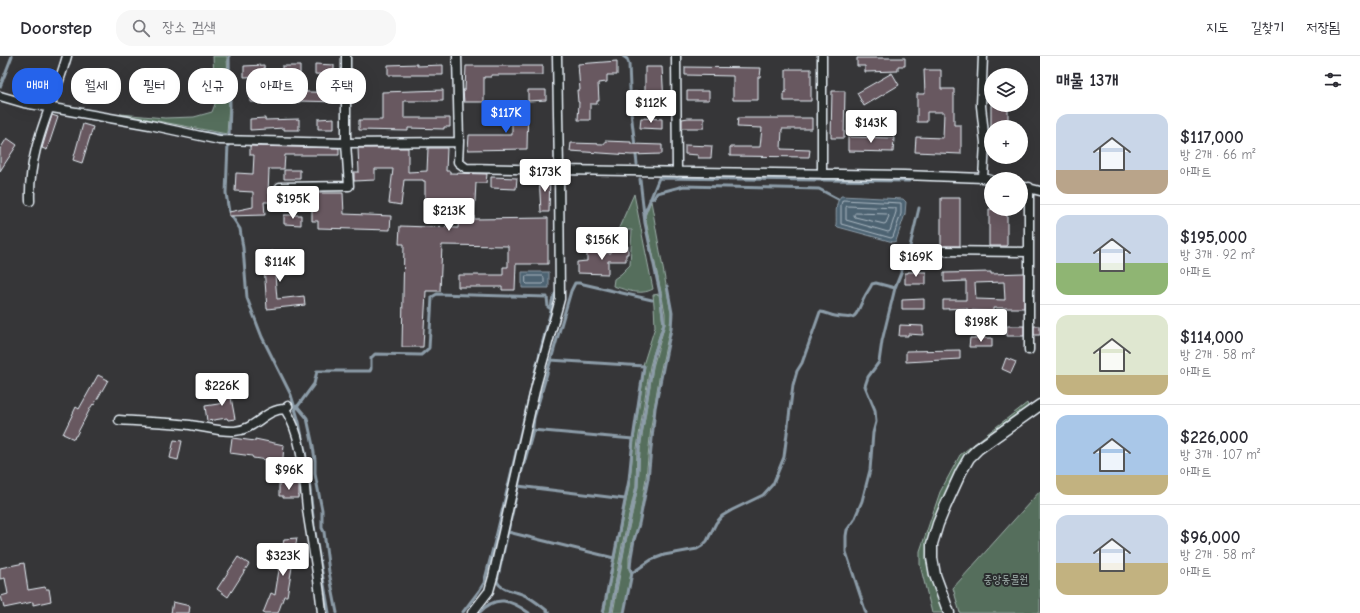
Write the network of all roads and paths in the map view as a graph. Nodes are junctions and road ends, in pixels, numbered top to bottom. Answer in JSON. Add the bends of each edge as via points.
{"nodes":[{"id":1,"x":67,"y":56,"type":"edge"},
{"id":2,"x":346,"y":56,"type":"edge"},
{"id":3,"x":457,"y":56,"type":"edge"},
{"id":4,"x":557,"y":56,"type":"edge"},
{"id":5,"x":676,"y":56,"type":"edge"},
{"id":6,"x":822,"y":56,"type":"edge"},
{"id":7,"x":983,"y":56,"type":"edge"},
{"id":8,"x":0,"y":96,"type":"edge"},
{"id":9,"x":48,"y":108,"type":"junction"},
{"id":10,"x":459,"y":142,"type":"junction"},
{"id":11,"x":346,"y":143,"type":"junction"},
{"id":12,"x":559,"y":170,"type":"junction"},
{"id":13,"x":677,"y":172,"type":"junction"},
{"id":14,"x":987,"y":172,"type":"edge"},
{"id":15,"x":822,"y":174,"type":"junction"},
{"id":16,"x":984,"y":179,"type":"edge"},
{"id":17,"x":280,"y":187,"type":"dead end"},
{"id":18,"x":1028,"y":187,"type":"edge"},
{"id":19,"x":1040,"y":190,"type":"edge"},
{"id":20,"x":30,"y":201,"type":"dead end"},
{"id":21,"x":1027,"y":216,"type":"edge"},
{"id":22,"x":941,"y":251,"type":"dead end"},
{"id":23,"x":1029,"y":252,"type":"junction"},
{"id":24,"x":1029,"y":350,"type":"dead end"},
{"id":25,"x":1040,"y":406,"type":"edge"},
{"id":26,"x":119,"y":420,"type":"dead end"},
{"id":27,"x":322,"y":613,"type":"edge"},
{"id":28,"x":472,"y":613,"type":"edge"},
{"id":29,"x":949,"y":613,"type":"edge"}],
"edges":[{"from":1,"to":9,"type":"street"},
{"from":2,"to":11,"type":"street"},
{"from":3,"to":10,"type":"street"},
{"from":4,"to":12,"type":"street"},
{"from":5,"to":13,"type":"street"},
{"from":6,"to":15,"type":"street"},
{"from":7,"to":14,"type":"street","via":[[980,106]]},
{"from":8,"to":9,"type":"street"},
{"from":9,"to":11,"type":"street","via":[[150,125],[219,140]]},
{"from":9,"to":20,"type":"street","via":[[40,130],[30,178]]},
{"from":10,"to":11,"type":"street"},
{"from":10,"to":12,"type":"street","via":[[458,162],[466,168]]},
{"from":11,"to":17,"type":"street","via":[[349,186]]},
{"from":12,"to":13,"type":"street"},
{"from":12,"to":28,"type":"street","via":[[560,299],[536,386],[493,577],[489,591]]},
{"from":13,"to":15,"type":"street"},
{"from":15,"to":16,"type":"street"},
{"from":18,"to":19,"type":"street"},
{"from":21,"to":23,"type":"street"},
{"from":22,"to":23,"type":"street"},
{"from":23,"to":24,"type":"street"},
{"from":25,"to":29,"type":"street","via":[[969,458],[945,507],[932,544],[932,558],[935,575]]},
{"from":26,"to":27,"type":"street","via":[[236,431],[250,427],[269,413],[286,407],[295,430],[302,461]]}]}
